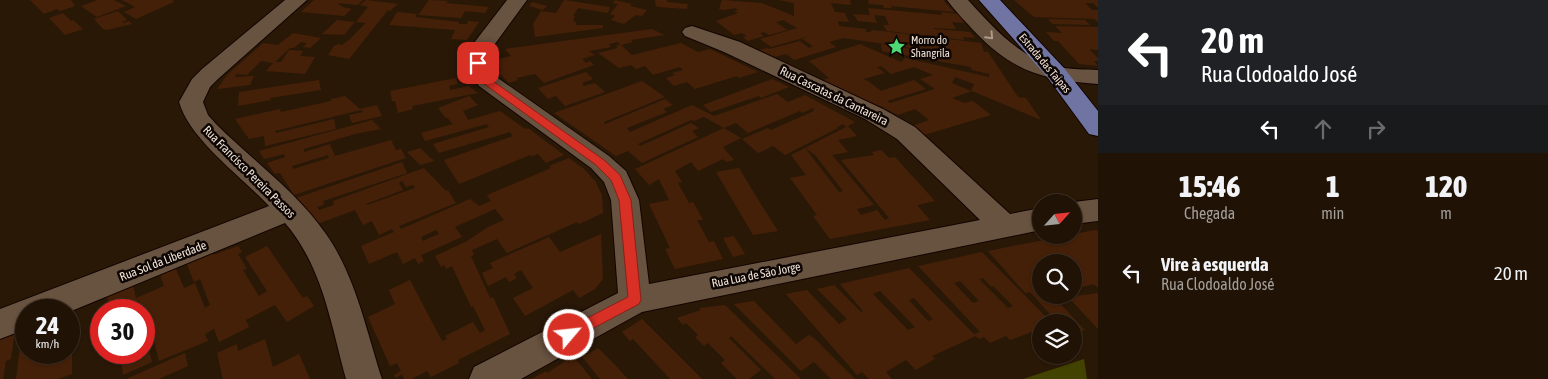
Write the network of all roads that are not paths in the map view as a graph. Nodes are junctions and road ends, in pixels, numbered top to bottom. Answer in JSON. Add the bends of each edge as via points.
{"nodes":[{"id":1,"x":297,"y":0,"type":"edge"},
{"id":2,"x":517,"y":0,"type":"edge"},
{"id":3,"x":957,"y":0,"type":"edge"},
{"id":4,"x":989,"y":0,"type":"edge"},
{"id":5,"x":692,"y":32,"type":"dead end"},
{"id":6,"x":1056,"y":73,"type":"junction"},
{"id":7,"x":1098,"y":77,"type":"edge"},
{"id":8,"x":1098,"y":128,"type":"edge"},
{"id":9,"x":288,"y":210,"type":"junction"},
{"id":10,"x":1098,"y":210,"type":"edge"},
{"id":11,"x":1082,"y":212,"type":"edge"},
{"id":12,"x":1032,"y":221,"type":"edge"},
{"id":13,"x":1004,"y":226,"type":"junction"},
{"id":14,"x":66,"y":299,"type":"edge"},
{"id":15,"x":635,"y":300,"type":"junction"},
{"id":16,"x":15,"y":318,"type":"edge"},
{"id":17,"x":0,"y":324,"type":"edge"},
{"id":18,"x":364,"y":379,"type":"edge"},
{"id":19,"x":487,"y":379,"type":"edge"}],
"edges":[{"from":1,"to":9,"type":"street","name":"Rua Francisco Pereira Passos","via":[[210,74],[200,84],[191,102],[193,112],[207,131]]},
{"from":2,"to":15,"type":"street","via":[[478,52],[479,71],[487,81],[600,162],[616,178],[625,200]]},
{"from":3,"to":6,"type":"street","one_way":true,"via":[[1009,54]]},
{"from":4,"to":6,"type":"main road","name":"Estrada das Taipas"},
{"from":5,"to":13,"type":"street","name":"Rua Cascatas da Cantareira","via":[[732,47],[874,114],[906,133]]},
{"from":6,"to":7,"type":"street"},
{"from":6,"to":8,"type":"main road","name":"Estrada das Taipas"},
{"from":9,"to":14,"type":"street","name":"Rua Sol da Liberdade"},
{"from":9,"to":18,"type":"street","name":"Rua Francisco Pereira Passos","via":[[316,243],[333,277]]},
{"from":10,"to":11,"type":"street"},
{"from":12,"to":13,"type":"street","name":"Rua Lua de São Jorge"},
{"from":13,"to":15,"type":"street","name":"Rua Lua de São Jorge"},
{"from":15,"to":19,"type":"street","name":"Rua Lua de São Jorge"},
{"from":16,"to":17,"type":"street"}]}
